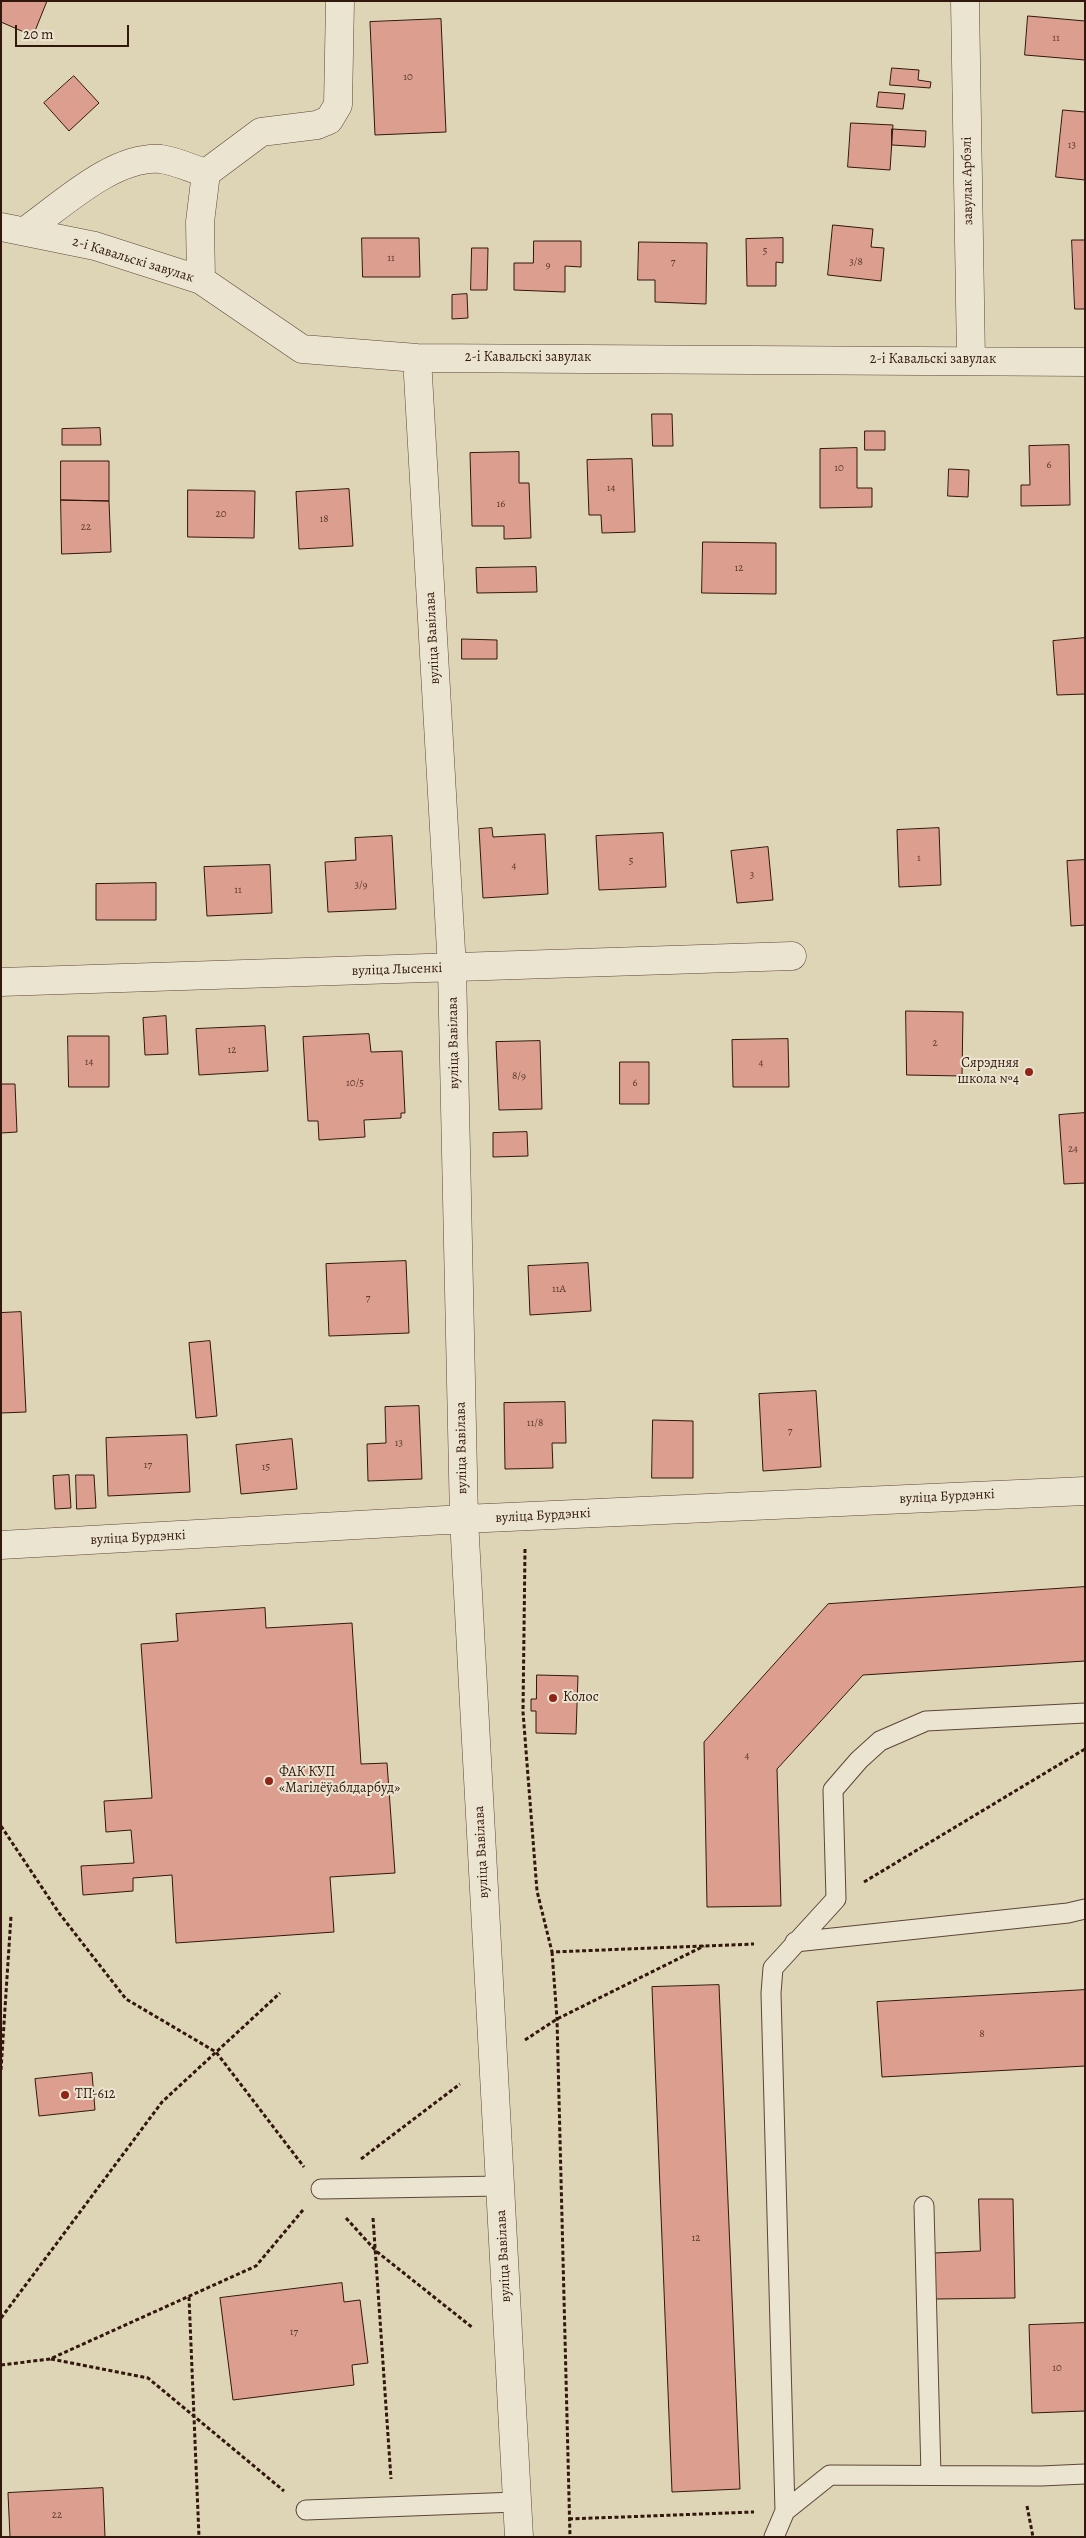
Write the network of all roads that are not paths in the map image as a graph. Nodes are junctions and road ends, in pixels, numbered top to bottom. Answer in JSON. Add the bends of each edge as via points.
{"nodes":[{"id":1,"x":340,"y":1,"type":"edge"},
{"id":2,"x":965,"y":1,"type":"edge"},
{"id":3,"x":206,"y":173,"type":"junction"},
{"id":4,"x":13,"y":229,"type":"edge"},
{"id":5,"x":201,"y":280,"type":"junction"},
{"id":6,"x":417,"y":358,"type":"junction"},
{"id":7,"x":971,"y":360,"type":"junction"},
{"id":8,"x":1085,"y":362,"type":"edge"},
{"id":9,"x":792,"y":956,"type":"dead end"},
{"id":10,"x":452,"y":968,"type":"junction"},
{"id":11,"x":1,"y":982,"type":"edge"},
{"id":12,"x":1085,"y":1491,"type":"edge"},
{"id":13,"x":464,"y":1519,"type":"junction"},
{"id":14,"x":1,"y":1545,"type":"edge"},
{"id":15,"x":1085,"y":1713,"type":"edge"},
{"id":16,"x":1085,"y":1909,"type":"edge"},
{"id":17,"x":795,"y":1942,"type":"junction"},
{"id":18,"x":500,"y":2186,"type":"junction"},
{"id":19,"x":321,"y":2189,"type":"dead end"},
{"id":20,"x":924,"y":2206,"type":"dead end"},
{"id":21,"x":1085,"y":2474,"type":"edge"},
{"id":22,"x":931,"y":2475,"type":"junction"},
{"id":23,"x":516,"y":2502,"type":"junction"},
{"id":24,"x":306,"y":2510,"type":"road end"},
{"id":25,"x":785,"y":2511,"type":"junction"},
{"id":26,"x":519,"y":2537,"type":"edge"},
{"id":27,"x":774,"y":2537,"type":"edge"}],
"edges":[{"from":1,"to":3,"type":"street","via":[[338,105],[330,120],[317,125],[261,132]]},
{"from":2,"to":7,"type":"street","name":"завулак Арбэлі"},
{"from":3,"to":4,"type":"street","via":[[162,159],[129,162]]},
{"from":3,"to":5,"type":"street","via":[[200,222]]},
{"from":4,"to":5,"type":"street","name":"2-і Кавальскі завулак","via":[[95,246]]},
{"from":5,"to":6,"type":"street","name":"2-і Кавальскі завулак","via":[[302,349]]},
{"from":6,"to":7,"type":"street","name":"2-і Кавальскі завулак"},
{"from":6,"to":10,"type":"street","name":"вуліца Вавілава"},
{"from":7,"to":8,"type":"street","name":"2-і Кавальскі завулак"},
{"from":9,"to":10,"type":"street","name":"вуліца Лысенкі"},
{"from":10,"to":11,"type":"street","name":"вуліца Лысенкі"},
{"from":10,"to":13,"type":"street","name":"вуліца Вавілава"},
{"from":12,"to":13,"type":"street","name":"вуліца Бурдэнкі"},
{"from":13,"to":14,"type":"street","name":"вуліца Бурдэнкі"},
{"from":13,"to":18,"type":"street","name":"вуліца Вавілава"},
{"from":15,"to":17,"type":"lane","via":[[926,1721],[880,1741],[833,1790],[836,1899]]},
{"from":16,"to":17,"type":"lane"},
{"from":17,"to":25,"type":"lane","via":[[774,1968],[771,1994]]},
{"from":18,"to":19,"type":"lane"},
{"from":18,"to":23,"type":"street","name":"вуліца Вавілава"},
{"from":20,"to":22,"type":"lane"},
{"from":21,"to":22,"type":"lane"},
{"from":22,"to":25,"type":"lane","via":[[830,2475]]},
{"from":23,"to":24,"type":"lane"},
{"from":23,"to":26,"type":"street","name":"вуліца Вавілава"},
{"from":25,"to":27,"type":"lane"}]}
